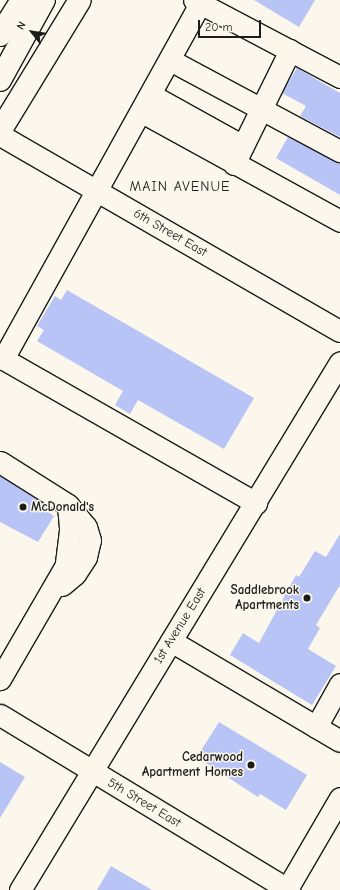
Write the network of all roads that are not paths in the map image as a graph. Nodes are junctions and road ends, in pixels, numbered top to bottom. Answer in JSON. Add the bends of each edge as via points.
{"nodes":[{"id":1,"x":22,"y":0,"type":"edge"},
{"id":2,"x":44,"y":0,"type":"edge"},
{"id":3,"x":80,"y":0,"type":"edge"},
{"id":4,"x":197,"y":2,"type":"edge"},
{"id":5,"x":0,"y":35,"type":"edge"},
{"id":6,"x":290,"y":50,"type":"junction"},
{"id":7,"x":170,"y":60,"type":"junction"},
{"id":8,"x":340,"y":77,"type":"edge"},
{"id":9,"x":0,"y":80,"type":"edge"},
{"id":10,"x":146,"y":104,"type":"junction"},
{"id":11,"x":262,"y":108,"type":"junction"},
{"id":12,"x":0,"y":131,"type":"edge"},
{"id":13,"x":0,"y":135,"type":"edge"},
{"id":14,"x":340,"y":151,"type":"edge"},
{"id":15,"x":239,"y":155,"type":"junction"},
{"id":16,"x":96,"y":190,"type":"junction"},
{"id":17,"x":340,"y":221,"type":"edge"},
{"id":18,"x":340,"y":331,"type":"edge"},
{"id":19,"x":2,"y":358,"type":"edge"},
{"id":20,"x":340,"y":362,"type":"edge"},
{"id":21,"x":0,"y":462,"type":"edge"},
{"id":22,"x":256,"y":502,"type":"junction"},
{"id":23,"x":171,"y":641,"type":"junction"},
{"id":24,"x":0,"y":679,"type":"edge"},
{"id":25,"x":340,"y":684,"type":"edge"},
{"id":26,"x":0,"y":715,"type":"edge"},
{"id":27,"x":316,"y":727,"type":"junction"},
{"id":28,"x":340,"y":740,"type":"edge"},
{"id":29,"x":91,"y":770,"type":"junction"},
{"id":30,"x":340,"y":798,"type":"edge"},
{"id":31,"x":288,"y":889,"type":"edge"},
{"id":32,"x":20,"y":890,"type":"edge"}],
"edges":[{"from":1,"to":5,"type":"main road"},
{"from":2,"to":9,"type":"main road"},
{"from":3,"to":12,"type":"main road"},
{"from":4,"to":6,"type":"street"},
{"from":4,"to":7,"type":"street"},
{"from":6,"to":8,"type":"street"},
{"from":6,"to":11,"type":"street"},
{"from":7,"to":10,"type":"street"},
{"from":7,"to":11,"type":"street"},
{"from":10,"to":15,"type":"street"},
{"from":10,"to":16,"type":"street"},
{"from":11,"to":14,"type":"street"},
{"from":11,"to":15,"type":"street"},
{"from":13,"to":16,"type":"street","name":"6th Street East"},
{"from":15,"to":17,"type":"street"},
{"from":16,"to":18,"type":"street","name":"6th Street East"},
{"from":16,"to":19,"type":"street"},
{"from":19,"to":22,"type":"street"},
{"from":20,"to":22,"type":"street","name":"1st Avenue East"},
{"from":21,"to":24,"type":"street","via":[[68,505],[70,530],[66,565]]},
{"from":22,"to":23,"type":"street","name":"1st Avenue East"},
{"from":23,"to":27,"type":"street"},
{"from":23,"to":29,"type":"street","name":"1st Avenue East"},
{"from":25,"to":27,"type":"street"},
{"from":26,"to":29,"type":"street","name":"5th Street East"},
{"from":27,"to":28,"type":"street"},
{"from":29,"to":31,"type":"street","name":"5th Street East"},
{"from":29,"to":32,"type":"street","name":"1st Avenue East"},
{"from":30,"to":31,"type":"street"}]}
